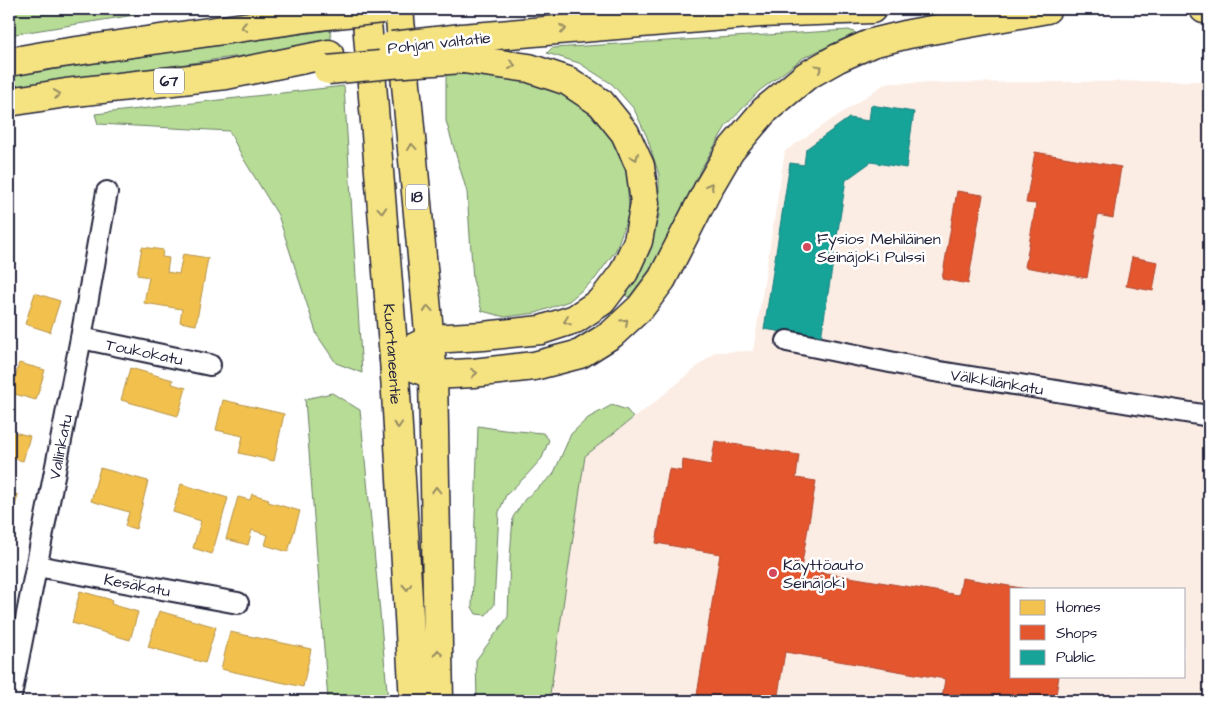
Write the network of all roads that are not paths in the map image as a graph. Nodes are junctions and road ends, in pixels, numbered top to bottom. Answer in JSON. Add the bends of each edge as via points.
{"nodes":[{"id":1,"x":366,"y":9,"type":"edge"},
{"id":2,"x":382,"y":9,"type":"edge"},
{"id":3,"x":399,"y":9,"type":"edge"},
{"id":4,"x":872,"y":9,"type":"edge"},
{"id":5,"x":1047,"y":9,"type":"edge"},
{"id":6,"x":1204,"y":9,"type":"edge"},
{"id":7,"x":1209,"y":9,"type":"edge"},
{"id":8,"x":463,"y":49,"type":"junction"},
{"id":9,"x":9,"y":62,"type":"edge"},
{"id":10,"x":9,"y":102,"type":"edge"},
{"id":11,"x":107,"y":192,"type":"dead end"},
{"id":12,"x":81,"y":338,"type":"junction"},
{"id":13,"x":430,"y":338,"type":"junction"},
{"id":14,"x":786,"y":341,"type":"dead end"},
{"id":15,"x":394,"y":359,"type":"junction"},
{"id":16,"x":210,"y":365,"type":"dead end"},
{"id":17,"x":433,"y":375,"type":"junction"},
{"id":18,"x":1209,"y":416,"type":"edge"},
{"id":19,"x":37,"y":566,"type":"junction"},
{"id":20,"x":238,"y":603,"type":"dead end"},
{"id":21,"x":10,"y":701,"type":"edge"},
{"id":22,"x":414,"y":701,"type":"edge"},
{"id":23,"x":439,"y":701,"type":"edge"}],
"edges":[{"from":1,"to":15,"type":"highway","name":"Kuortaneentie","number":"18","one_way":true},
{"from":2,"to":9,"type":"highway","one_way":true,"bridge":true},
{"from":13,"to":3,"type":"highway","number":"18","one_way":true},
{"from":8,"to":4,"type":"highway","name":"Pohjan valtatie","number":"67","one_way":true,"via":[[760,13]]},
{"from":17,"to":5,"type":"highway","one_way":true,"via":[[534,366],[580,354],[612,334],[641,307],[662,279],[730,151],[764,111],[806,76],[872,43]]},
{"from":6,"to":7,"type":"highway"},
{"from":10,"to":8,"type":"highway","name":"Pohjan valtatie","number":"67","one_way":true,"bridge":true,"via":[[328,62]]},
{"from":8,"to":13,"type":"highway","one_way":true,"via":[[568,81],[601,103],[625,133],[640,166],[645,202],[638,241],[624,272],[602,301],[575,319],[541,330]]},
{"from":11,"to":12,"type":"street","name":"Vallinkatu"},
{"from":12,"to":16,"type":"street","name":"Toukokatu"},
{"from":12,"to":19,"type":"street","name":"Vallinkatu"},
{"from":13,"to":15,"type":"highway"},
{"from":13,"to":17,"type":"highway","number":"18"},
{"from":14,"to":18,"type":"street","name":"Välkkilänkatu","via":[[934,371]]},
{"from":15,"to":17,"type":"highway"},
{"from":15,"to":22,"type":"highway","name":"Kuortaneentie","number":"18","one_way":true},
{"from":23,"to":17,"type":"highway","number":"18","one_way":true},
{"from":19,"to":20,"type":"street","name":"Kesäkatu"},
{"from":19,"to":21,"type":"street","name":"Vallinkatu"}]}
